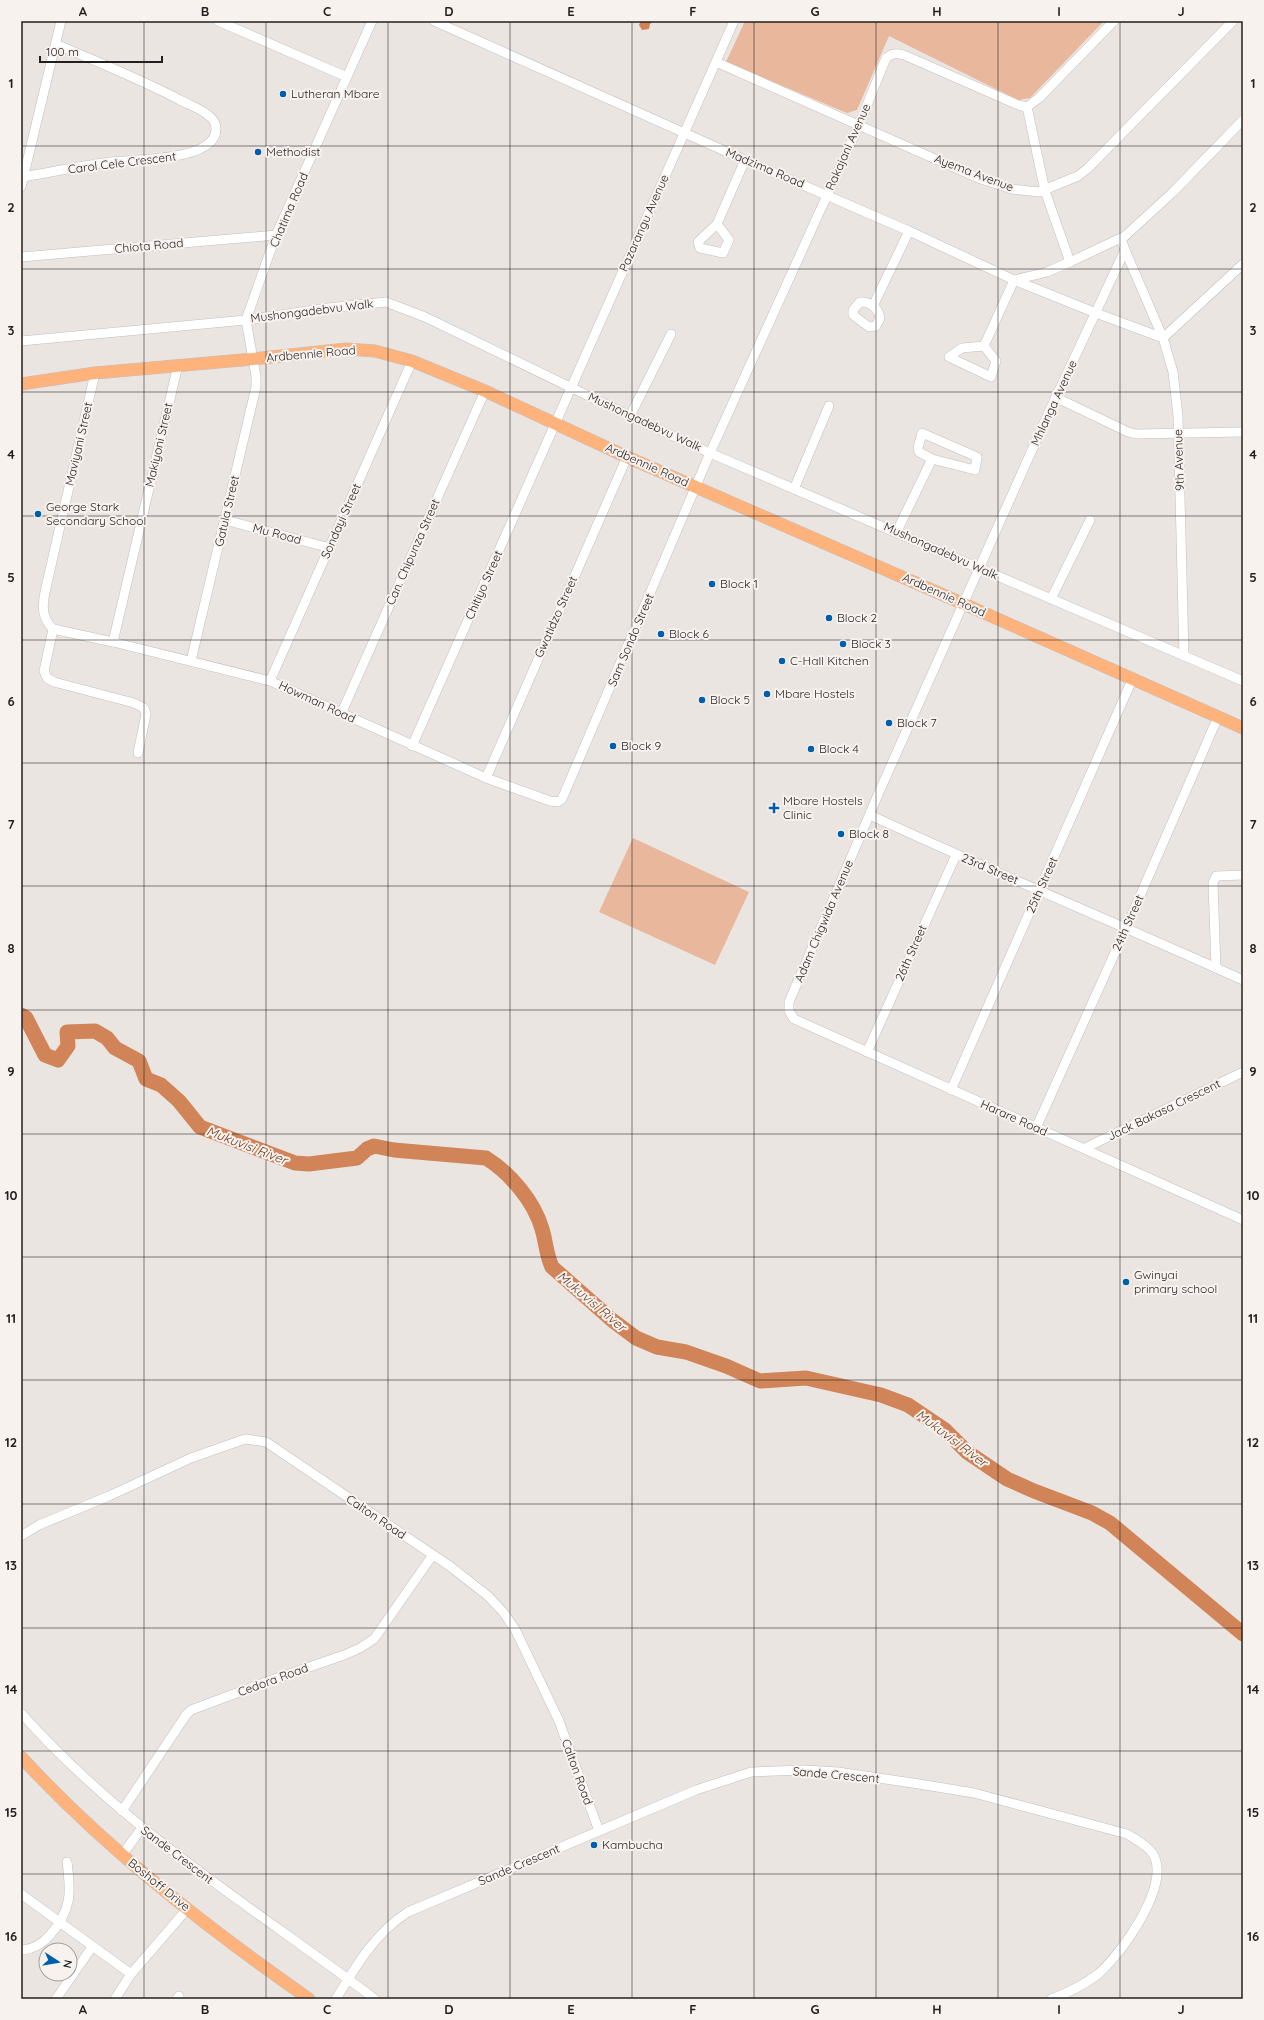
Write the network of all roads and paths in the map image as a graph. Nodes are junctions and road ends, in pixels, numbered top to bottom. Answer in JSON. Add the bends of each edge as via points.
{"nodes":[{"id":1,"x":61,"y":21,"type":"edge"},
{"id":2,"x":218,"y":21,"type":"edge"},
{"id":3,"x":372,"y":21,"type":"edge"},
{"id":4,"x":434,"y":21,"type":"edge"},
{"id":5,"x":734,"y":21,"type":"edge"},
{"id":6,"x":1114,"y":21,"type":"edge"},
{"id":7,"x":1232,"y":21,"type":"edge"},
{"id":8,"x":56,"y":44,"type":"junction"},
{"id":9,"x":716,"y":62,"type":"junction"},
{"id":10,"x":347,"y":77,"type":"junction"},
{"id":11,"x":1027,"y":107,"type":"junction"},
{"id":12,"x":1243,"y":120,"type":"edge"},
{"id":13,"x":860,"y":125,"type":"junction"},
{"id":14,"x":684,"y":133,"type":"junction"},
{"id":15,"x":744,"y":160,"type":"junction"},
{"id":16,"x":23,"y":177,"type":"junction"},
{"id":17,"x":21,"y":187,"type":"edge"},
{"id":18,"x":1045,"y":191,"type":"junction"},
{"id":19,"x":827,"y":195,"type":"junction"},
{"id":20,"x":717,"y":224,"type":"dead end"},
{"id":21,"x":909,"y":231,"type":"junction"},
{"id":22,"x":276,"y":235,"type":"junction"},
{"id":23,"x":1121,"y":239,"type":"junction"},
{"id":24,"x":1125,"y":250,"type":"junction"},
{"id":25,"x":21,"y":257,"type":"edge"},
{"id":26,"x":1070,"y":262,"type":"junction"},
{"id":27,"x":1243,"y":264,"type":"edge"},
{"id":28,"x":1014,"y":280,"type":"junction"},
{"id":29,"x":873,"y":306,"type":"dead end"},
{"id":30,"x":1096,"y":313,"type":"junction"},
{"id":31,"x":246,"y":320,"type":"junction"},
{"id":32,"x":671,"y":334,"type":"dead end"},
{"id":33,"x":1163,"y":338,"type":"junction"},
{"id":34,"x":21,"y":341,"type":"edge"},
{"id":35,"x":984,"y":346,"type":"junction"},
{"id":36,"x":253,"y":359,"type":"junction"},
{"id":37,"x":412,"y":361,"type":"junction"},
{"id":38,"x":178,"y":365,"type":"junction"},
{"id":39,"x":95,"y":374,"type":"junction"},
{"id":40,"x":21,"y":384,"type":"edge"},
{"id":41,"x":571,"y":387,"type":"junction"},
{"id":42,"x":484,"y":391,"type":"junction"},
{"id":43,"x":1057,"y":398,"type":"junction"},
{"id":44,"x":828,"y":406,"type":"dead end"},
{"id":45,"x":630,"y":416,"type":"junction"},
{"id":46,"x":555,"y":424,"type":"junction"},
{"id":47,"x":1243,"y":432,"type":"edge"},
{"id":48,"x":1179,"y":433,"type":"junction"},
{"id":49,"x":710,"y":453,"type":"junction"},
{"id":50,"x":627,"y":457,"type":"junction"},
{"id":51,"x":932,"y":459,"type":"junction"},
{"id":52,"x":696,"y":487,"type":"junction"},
{"id":53,"x":794,"y":489,"type":"junction"},
{"id":54,"x":225,"y":520,"type":"junction"},
{"id":55,"x":1090,"y":520,"type":"dead end"},
{"id":56,"x":897,"y":531,"type":"junction"},
{"id":57,"x":330,"y":548,"type":"junction"},
{"id":58,"x":979,"y":569,"type":"junction"},
{"id":59,"x":1051,"y":599,"type":"junction"},
{"id":60,"x":964,"y":604,"type":"junction"},
{"id":61,"x":53,"y":629,"type":"junction"},
{"id":62,"x":113,"y":642,"type":"junction"},
{"id":63,"x":1184,"y":656,"type":"junction"},
{"id":64,"x":191,"y":662,"type":"junction"},
{"id":65,"x":1132,"y":680,"type":"junction"},
{"id":66,"x":270,"y":681,"type":"junction"},
{"id":67,"x":1243,"y":681,"type":"edge"},
{"id":68,"x":341,"y":714,"type":"junction"},
{"id":69,"x":1218,"y":717,"type":"junction"},
{"id":70,"x":1243,"y":728,"type":"edge"},
{"id":71,"x":412,"y":746,"type":"junction"},
{"id":72,"x":138,"y":753,"type":"dead end"},
{"id":73,"x":486,"y":778,"type":"junction"},
{"id":74,"x":566,"y":792,"type":"joint"},
{"id":75,"x":870,"y":815,"type":"junction"},
{"id":76,"x":956,"y":855,"type":"junction"},
{"id":77,"x":1243,"y":875,"type":"edge"},
{"id":78,"x":1041,"y":890,"type":"junction"},
{"id":79,"x":1126,"y":928,"type":"junction"},
{"id":80,"x":1216,"y":968,"type":"junction"},
{"id":81,"x":1243,"y":980,"type":"edge"},
{"id":82,"x":789,"y":1011,"type":"joint"},
{"id":83,"x":867,"y":1052,"type":"junction"},
{"id":84,"x":1243,"y":1072,"type":"edge"},
{"id":85,"x":950,"y":1090,"type":"junction"},
{"id":86,"x":1036,"y":1128,"type":"junction"},
{"id":87,"x":1085,"y":1148,"type":"junction"},
{"id":88,"x":1243,"y":1220,"type":"edge"},
{"id":89,"x":21,"y":1536,"type":"edge"},
{"id":90,"x":432,"y":1556,"type":"junction"},
{"id":91,"x":21,"y":1713,"type":"edge"},
{"id":92,"x":21,"y":1756,"type":"edge"},
{"id":93,"x":122,"y":1811,"type":"junction"},
{"id":94,"x":142,"y":1828,"type":"junction"},
{"id":95,"x":599,"y":1831,"type":"junction"},
{"id":96,"x":122,"y":1855,"type":"junction"},
{"id":97,"x":67,"y":1862,"type":"dead end"},
{"id":98,"x":21,"y":1894,"type":"edge"},
{"id":99,"x":188,"y":1908,"type":"junction"},
{"id":100,"x":60,"y":1924,"type":"junction"},
{"id":101,"x":92,"y":1947,"type":"junction"},
{"id":102,"x":21,"y":1950,"type":"edge"},
{"id":103,"x":131,"y":1974,"type":"junction"},
{"id":104,"x":348,"y":1979,"type":"junction"},
{"id":105,"x":56,"y":1999,"type":"edge"},
{"id":106,"x":115,"y":1999,"type":"edge"},
{"id":107,"x":309,"y":1999,"type":"edge"},
{"id":108,"x":336,"y":1999,"type":"edge"},
{"id":109,"x":375,"y":1999,"type":"edge"},
{"id":110,"x":1051,"y":1999,"type":"edge"}],
"edges":[{"from":1,"to":8,"type":"street"},
{"from":2,"to":10,"type":"street"},
{"from":3,"to":10,"type":"street","name":"Chatima Road"},
{"from":4,"to":14,"type":"street","name":"Madzima Road"},
{"from":5,"to":9,"type":"street","name":"Pazarangu Avenue"},
{"from":6,"to":11,"type":"street","via":[[1039,98]]},
{"from":7,"to":18,"type":"street","name":"Ayema Avenue","via":[[1087,169],[1078,176]]},
{"from":8,"to":16,"type":"street"},
{"from":8,"to":16,"type":"street","name":"Carol Cele Crescent","via":[[210,116],[216,124],[216,130],[214,138],[208,144],[185,155],[110,162]]},
{"from":9,"to":13,"type":"street","name":"Ayema Avenue"},
{"from":9,"to":14,"type":"street","name":"Pazarangu Avenue"},
{"from":10,"to":22,"type":"street","name":"Chatima Road"},
{"from":11,"to":13,"type":"street","name":"Rakajani Avenue","via":[[896,53],[886,58]]},
{"from":11,"to":18,"type":"street"},
{"from":12,"to":23,"type":"street","via":[[1172,193]]},
{"from":13,"to":18,"type":"street","name":"Ayema Avenue","via":[[978,178],[1025,192]]},
{"from":13,"to":19,"type":"street","name":"Rakajani Avenue"},
{"from":14,"to":15,"type":"street","name":"Madzima Road"},
{"from":14,"to":41,"type":"street","name":"Pazarangu Avenue"},
{"from":15,"to":19,"type":"street","name":"Madzima Road"},
{"from":15,"to":20,"type":"street"},
{"from":16,"to":17,"type":"street"},
{"from":18,"to":26,"type":"street"},
{"from":19,"to":21,"type":"street","name":"Madzima Road"},
{"from":19,"to":49,"type":"street","name":"Rakajani Avenue"},
{"from":21,"to":28,"type":"street","name":"Madzima Road"},
{"from":21,"to":29,"type":"street"},
{"from":22,"to":25,"type":"street","name":"Chiota Road"},
{"from":22,"to":31,"type":"street","name":"Chatima Road"},
{"from":23,"to":24,"type":"street"},
{"from":23,"to":26,"type":"street"},
{"from":24,"to":30,"type":"street","name":"Mhlanga Avenue"},
{"from":24,"to":33,"type":"street","name":"9th Avenue"},
{"from":26,"to":28,"type":"street","via":[[1047,272]]},
{"from":27,"to":33,"type":"street"},
{"from":28,"to":30,"type":"street","name":"Madzima Road"},
{"from":28,"to":35,"type":"street"},
{"from":30,"to":33,"type":"street"},
{"from":30,"to":43,"type":"street","name":"Mhlanga Avenue"},
{"from":31,"to":34,"type":"street","name":"Mushongadebvu Walk"},
{"from":31,"to":36,"type":"street","name":"Chatima Road"},
{"from":31,"to":41,"type":"street","name":"Mushongadebvu Walk","via":[[386,302],[425,317]]},
{"from":32,"to":45,"type":"street"},
{"from":33,"to":48,"type":"street","name":"9th Avenue","via":[[1174,372]]},
{"from":35,"to":35,"type":"street","via":[[996,361],[991,377],[949,357],[962,348]]},
{"from":36,"to":37,"type":"main road","name":"Ardbennie Road","via":[[346,349],[375,351]]},
{"from":36,"to":38,"type":"main road","name":"Ardbennie Road"},
{"from":36,"to":54,"type":"street","name":"Gatula Street","via":[[256,387]]},
{"from":37,"to":42,"type":"main road","name":"Ardbennie Road"},
{"from":37,"to":57,"type":"street","name":"Sondayi Street"},
{"from":38,"to":39,"type":"main road","name":"Ardbennie Road"},
{"from":38,"to":62,"type":"street","name":"Makiyoni Street"},
{"from":39,"to":40,"type":"main road","name":"Ardbennie Road"},
{"from":39,"to":61,"type":"street","name":"Maviyani Street","via":[[42,607],[44,617]]},
{"from":41,"to":45,"type":"street","name":"Mushongadebvu Walk"},
{"from":41,"to":46,"type":"street","name":"Pazarangu Avenue"},
{"from":42,"to":46,"type":"main road","name":"Ardbennie Road"},
{"from":42,"to":68,"type":"street","name":"Can. Chipunza Street"},
{"from":43,"to":48,"type":"street","via":[[1132,433]]},
{"from":43,"to":58,"type":"street","name":"Mhlanga Avenue"},
{"from":44,"to":53,"type":"street"},
{"from":45,"to":49,"type":"street","name":"Mushongadebvu Walk"},
{"from":46,"to":50,"type":"main road","name":"Ardbennie Road"},
{"from":46,"to":71,"type":"street","name":"Chitiyo Street"},
{"from":47,"to":48,"type":"street"},
{"from":48,"to":63,"type":"street","name":"9th Avenue"},
{"from":49,"to":52,"type":"street","name":"Rakajani Avenue"},
{"from":49,"to":53,"type":"street","name":"Mushongadebvu Walk"},
{"from":50,"to":52,"type":"main road","name":"Ardbennie Road"},
{"from":50,"to":73,"type":"street","name":"Gwatidzo Street"},
{"from":51,"to":51,"type":"street","via":[[974,471],[978,459],[922,433],[918,450]]},
{"from":51,"to":56,"type":"street"},
{"from":52,"to":60,"type":"main road","name":"Ardbennie Road"},
{"from":52,"to":74,"type":"street","name":"Sam Sondo Street"},
{"from":53,"to":56,"type":"street","name":"Mushongadebvu Walk"},
{"from":54,"to":57,"type":"street","name":"Mu Road"},
{"from":54,"to":64,"type":"street","name":"Gatula Street"},
{"from":55,"to":59,"type":"street"},
{"from":56,"to":58,"type":"street","name":"Mushongadebvu Walk"},
{"from":57,"to":66,"type":"street","name":"Sondayi Street"},
{"from":58,"to":59,"type":"street","name":"Mushongadebvu Walk"},
{"from":58,"to":60,"type":"street","name":"Adam Chigwida Avenue"},
{"from":59,"to":63,"type":"street","name":"Mushongadebvu Walk"},
{"from":60,"to":65,"type":"main road","name":"Ardbennie Road"},
{"from":60,"to":75,"type":"street","name":"Adam Chigwida Avenue"},
{"from":61,"to":62,"type":"street","name":"Howman Road"},
{"from":61,"to":72,"type":"street","via":[[44,671],[47,678],[144,708],[146,714]]},
{"from":62,"to":64,"type":"street","name":"Howman Road"},
{"from":63,"to":67,"type":"street","name":"Mushongadebvu Walk"},
{"from":64,"to":66,"type":"street","name":"Howman Road"},
{"from":65,"to":69,"type":"main road","name":"Ardbennie Road"},
{"from":65,"to":78,"type":"street","name":"25th Street"},
{"from":66,"to":68,"type":"street","name":"Howman Road"},
{"from":68,"to":71,"type":"street","name":"Howman Road"},
{"from":69,"to":70,"type":"main road","name":"Ardbennie Road"},
{"from":69,"to":79,"type":"street","name":"24th Street"},
{"from":71,"to":73,"type":"street","name":"Howman Road"},
{"from":73,"to":74,"type":"street","name":"Howman Road","via":[[550,801],[558,802]]},
{"from":75,"to":76,"type":"street","name":"23rd Street"},
{"from":75,"to":82,"type":"street","name":"Adam Chigwida Avenue","via":[[789,1002]]},
{"from":76,"to":78,"type":"street","name":"23rd Street"},
{"from":76,"to":83,"type":"street","name":"26th Street"},
{"from":77,"to":80,"type":"street","via":[[1216,876],[1213,884]]},
{"from":78,"to":79,"type":"street","name":"23rd Street"},
{"from":78,"to":85,"type":"street","name":"25th Street"},
{"from":79,"to":80,"type":"street","name":"23rd Street"},
{"from":79,"to":86,"type":"street","name":"24th Street"},
{"from":80,"to":81,"type":"street","name":"23rd Street"},
{"from":82,"to":83,"type":"street","name":"Harare Road","via":[[794,1019]]},
{"from":83,"to":85,"type":"street","name":"Harare Road"},
{"from":84,"to":87,"type":"street","name":"Jack Bakasa Crescent"},
{"from":85,"to":86,"type":"street","name":"Harare Road"},
{"from":86,"to":87,"type":"street","name":"Harare Road"},
{"from":87,"to":88,"type":"street","name":"Harare Road"},
{"from":89,"to":90,"type":"street","name":"Calton Road","via":[[39,1525],[191,1458],[245,1439],[255,1439],[266,1442]]},
{"from":90,"to":93,"type":"street","name":"Cedora Road","via":[[374,1638],[360,1648],[188,1712]]},
{"from":90,"to":95,"type":"street","name":"Calton Road","via":[[451,1567],[488,1596],[515,1629],[559,1721]]},
{"from":91,"to":93,"type":"street","name":"Sande Crescent","via":[[48,1743]]},
{"from":92,"to":96,"type":"main road","name":"Boshoff Drive"},
{"from":93,"to":94,"type":"street","name":"Sande Crescent"},
{"from":94,"to":96,"type":"street"},
{"from":94,"to":104,"type":"street","name":"Sande Crescent"},
{"from":95,"to":104,"type":"street","name":"Sande Crescent","via":[[408,1912],[380,1935]]},
{"from":95,"to":110,"type":"street","name":"Sande Crescent","via":[[696,1790],[751,1772],[804,1770],[863,1775],[974,1793],[1127,1834],[1154,1855],[1157,1875],[1150,1903],[1120,1950],[1097,1974],[1074,1990]]},
{"from":96,"to":99,"type":"main road","name":"Boshoff Drive"},
{"from":97,"to":100,"type":"street","via":[[70,1890],[67,1911]]},
{"from":98,"to":100,"type":"street"},
{"from":99,"to":103,"type":"street"},
{"from":99,"to":107,"type":"main road","name":"Boshoff Drive","via":[[260,1965]]},
{"from":100,"to":101,"type":"street"},
{"from":100,"to":102,"type":"street","via":[[44,1942],[33,1948]]},
{"from":101,"to":103,"type":"street"},
{"from":101,"to":105,"type":"street"},
{"from":103,"to":106,"type":"street"},
{"from":104,"to":108,"type":"street"},
{"from":104,"to":109,"type":"street","name":"Sande Crescent"}]}
